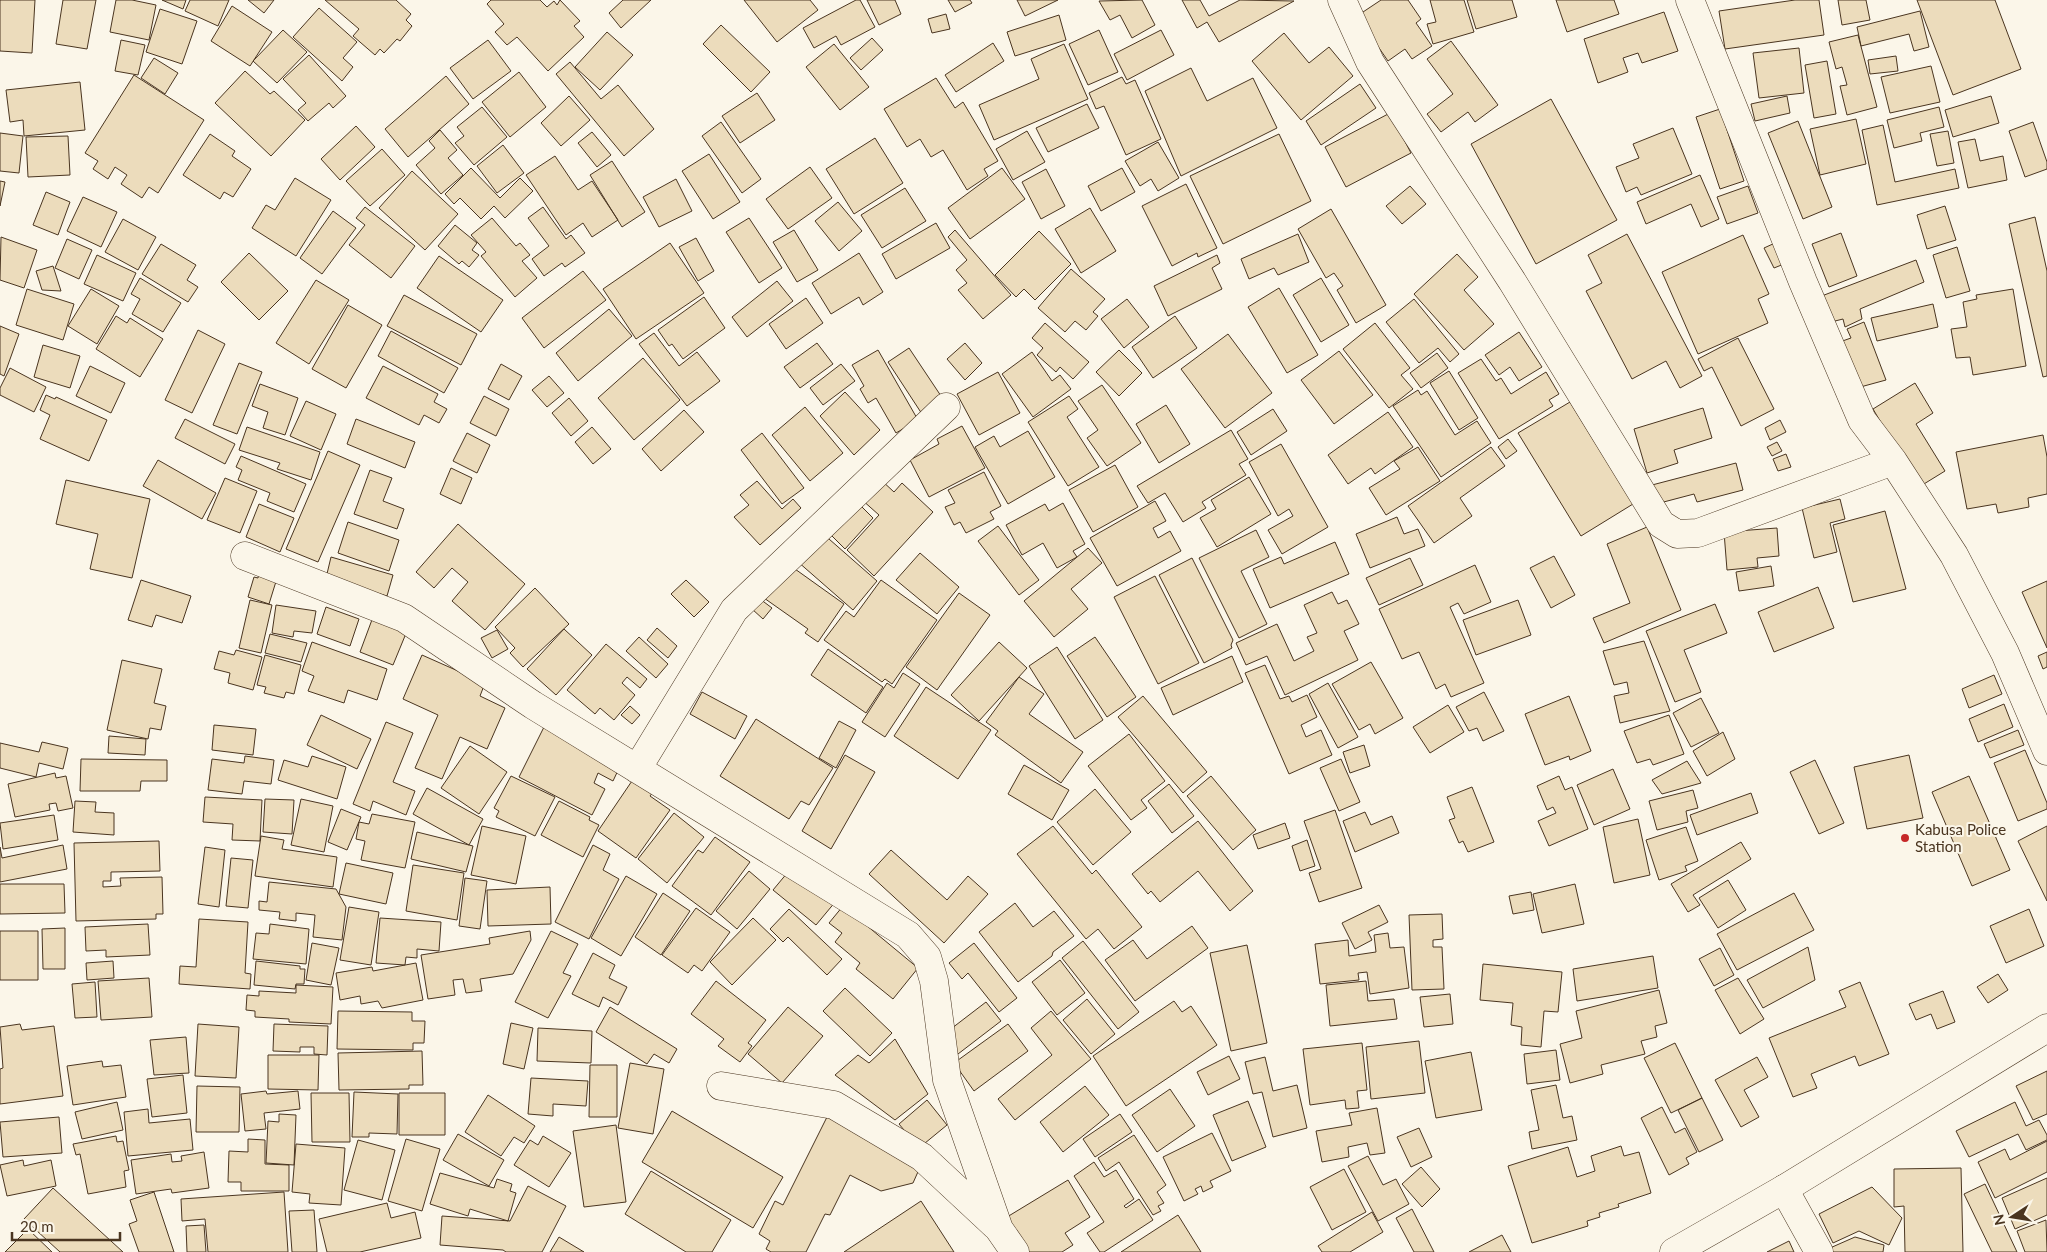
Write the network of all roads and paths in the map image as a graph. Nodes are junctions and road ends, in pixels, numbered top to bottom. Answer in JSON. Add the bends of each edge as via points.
{"nodes":[{"id":1,"x":1342,"y":0,"type":"edge"},
{"id":2,"x":1690,"y":0,"type":"edge"},
{"id":3,"x":946,"y":407,"type":"dead end"},
{"id":4,"x":1893,"y":461,"type":"junction"},
{"id":5,"x":246,"y":556,"type":"dead end"},
{"id":6,"x":2047,"y":752,"type":"edge"},
{"id":7,"x":637,"y":769,"type":"junction"},
{"id":8,"x":2047,"y":1028,"type":"edge"},
{"id":9,"x":721,"y":1086,"type":"dead end"},
{"id":10,"x":1784,"y":1189,"type":"junction"},
{"id":11,"x":999,"y":1229,"type":"junction"},
{"id":12,"x":1015,"y":1252,"type":"edge"},
{"id":13,"x":1674,"y":1252,"type":"edge"},
{"id":14,"x":1819,"y":1252,"type":"edge"}],
"edges":[{"from":1,"to":4,"type":"street","via":[[1370,62],[1512,281],[1661,524],[1677,534],[1698,534]]},
{"from":2,"to":4,"type":"street","via":[[1862,420]]},
{"from":3,"to":7,"type":"street","via":[[734,610]]},
{"from":4,"to":6,"type":"street","via":[[1954,556],[2005,653]]},
{"from":5,"to":7,"type":"street","via":[[404,618],[533,705]]},
{"from":7,"to":11,"type":"street","via":[[908,934],[927,957],[934,981],[947,1080]]},
{"from":8,"to":10,"type":"street"},
{"from":9,"to":11,"type":"street","via":[[834,1105],[922,1157]]},
{"from":10,"to":13,"type":"street"},
{"from":10,"to":14,"type":"street"},
{"from":11,"to":12,"type":"street"}]}
